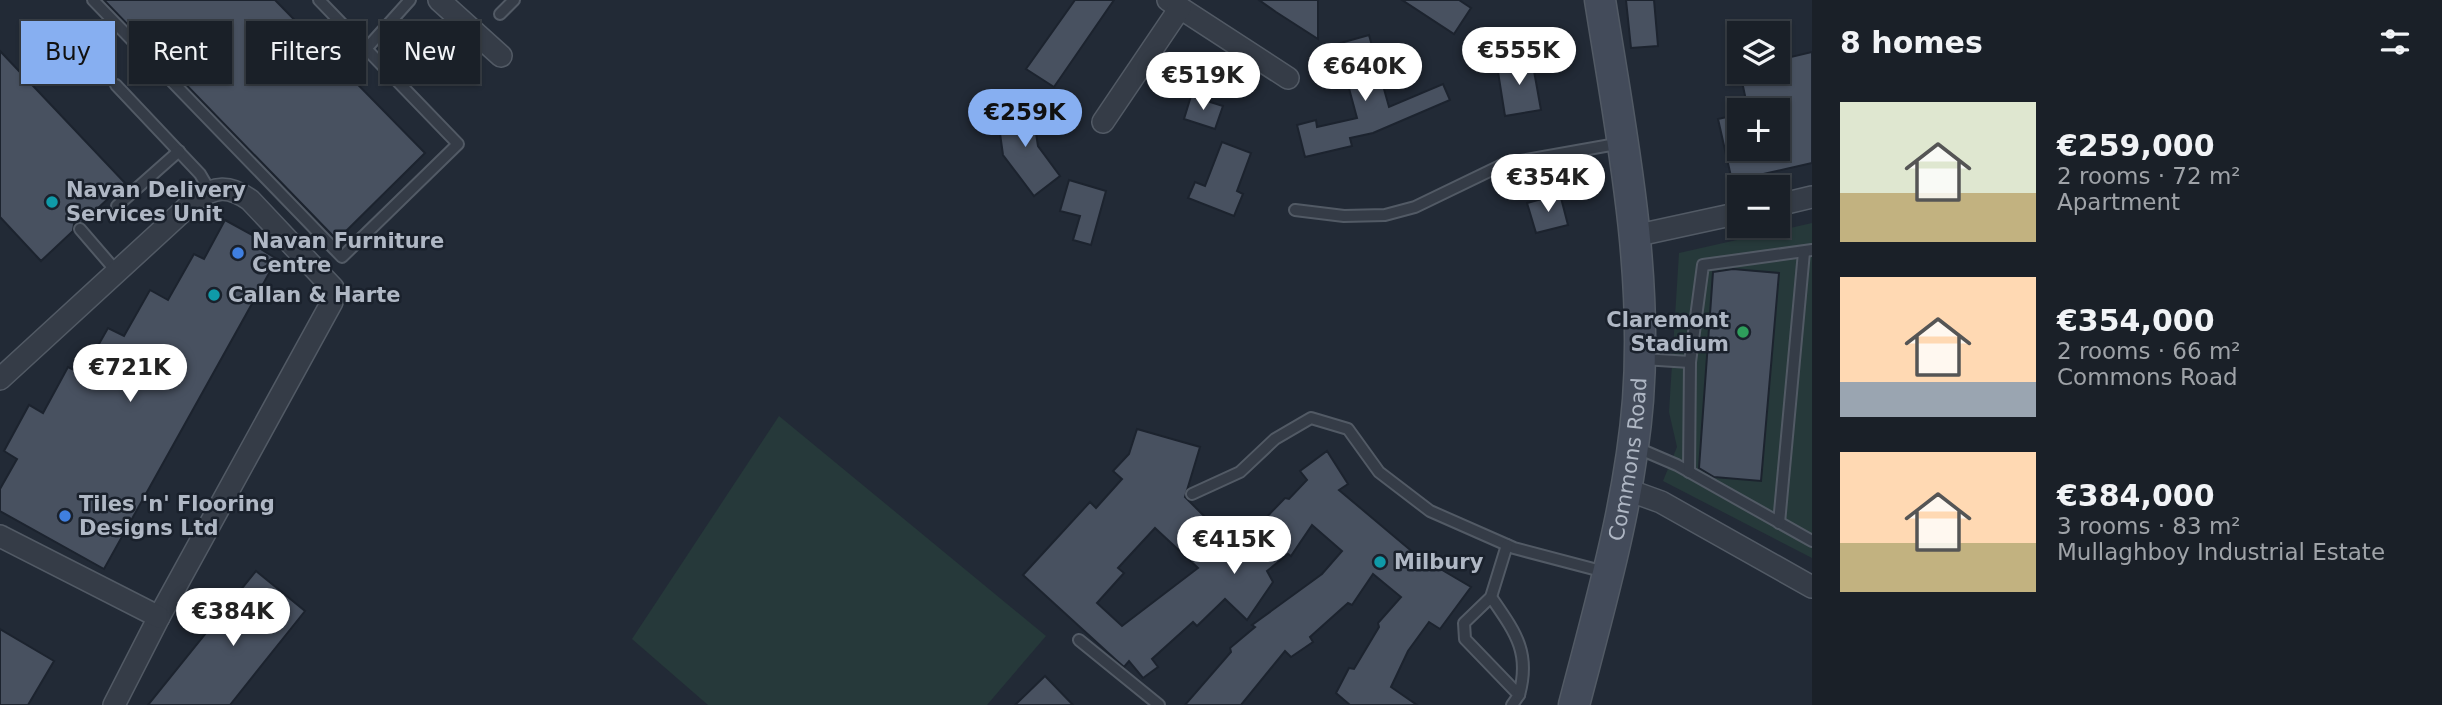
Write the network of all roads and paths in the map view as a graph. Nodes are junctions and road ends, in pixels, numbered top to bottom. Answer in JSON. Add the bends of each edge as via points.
{"nodes":[{"id":1,"x":93,"y":0,"type":"edge"},
{"id":2,"x":319,"y":0,"type":"edge"},
{"id":3,"x":411,"y":0,"type":"edge"},
{"id":4,"x":439,"y":0,"type":"edge"},
{"id":5,"x":514,"y":0,"type":"edge"},
{"id":6,"x":1600,"y":0,"type":"edge"},
{"id":7,"x":1174,"y":4,"type":"edge"},
{"id":8,"x":500,"y":14,"type":"dead end"},
{"id":9,"x":339,"y":21,"type":"edge"},
{"id":10,"x":366,"y":49,"type":"joint"},
{"id":11,"x":501,"y":56,"type":"dead end"},
{"id":12,"x":1288,"y":78,"type":"dead end"},
{"id":13,"x":116,"y":85,"type":"dead end"},
{"id":14,"x":1103,"y":122,"type":"dead end"},
{"id":15,"x":1622,"y":143,"type":"junction"},
{"id":16,"x":179,"y":151,"type":"junction"},
{"id":17,"x":210,"y":191,"type":"junction"},
{"id":18,"x":1812,"y":197,"type":"edge"},
{"id":19,"x":1790,"y":202,"type":"edge"},
{"id":20,"x":117,"y":206,"type":"dead end"},
{"id":21,"x":1295,"y":209,"type":"dead end"},
{"id":22,"x":1727,"y":216,"type":"edge"},
{"id":23,"x":80,"y":229,"type":"dead end"},
{"id":24,"x":1634,"y":236,"type":"junction"},
{"id":25,"x":1808,"y":251,"type":"edge"},
{"id":26,"x":117,"y":272,"type":"junction"},
{"id":27,"x":1640,"y":359,"type":"junction"},
{"id":28,"x":1690,"y":362,"type":"junction"},
{"id":29,"x":0,"y":379,"type":"edge"},
{"id":30,"x":1632,"y":446,"type":"junction"},
{"id":31,"x":1689,"y":472,"type":"junction"},
{"id":32,"x":1625,"y":489,"type":"junction"},
{"id":33,"x":1192,"y":494,"type":"dead end"},
{"id":34,"x":1779,"y":523,"type":"junction"},
{"id":35,"x":0,"y":536,"type":"edge"},
{"id":36,"x":1812,"y":541,"type":"edge"},
{"id":37,"x":1507,"y":545,"type":"junction"},
{"id":38,"x":1608,"y":573,"type":"junction"},
{"id":39,"x":1812,"y":587,"type":"edge"},
{"id":40,"x":1491,"y":597,"type":"junction"},
{"id":41,"x":159,"y":617,"type":"junction"},
{"id":42,"x":1079,"y":640,"type":"dead end"},
{"id":43,"x":1515,"y":700,"type":"edge"},
{"id":44,"x":114,"y":705,"type":"edge"},
{"id":45,"x":1159,"y":705,"type":"edge"},
{"id":46,"x":1574,"y":705,"type":"edge"}],
"edges":[{"from":1,"to":10,"type":"lane","via":[[342,257],[458,144]]},
{"from":2,"to":9,"type":"lane"},
{"from":3,"to":10,"type":"lane"},
{"from":4,"to":11,"type":"street"},
{"from":5,"to":8,"type":"lane"},
{"from":6,"to":15,"type":"street","name":"Commons Road"},
{"from":7,"to":12,"type":"street"},
{"from":7,"to":14,"type":"street"},
{"from":13,"to":16,"type":"lane"},
{"from":15,"to":21,"type":"lane","via":[[1504,164],[1415,207],[1385,215],[1344,216]]},
{"from":15,"to":24,"type":"street","name":"Commons Road"},
{"from":16,"to":17,"type":"lane"},
{"from":16,"to":20,"type":"lane"},
{"from":17,"to":26,"type":"street"},
{"from":17,"to":41,"type":"street","via":[[236,190],[250,200],[319,270],[333,288],[332,302]]},
{"from":18,"to":19,"type":"street"},
{"from":22,"to":24,"type":"street"},
{"from":23,"to":26,"type":"lane"},
{"from":24,"to":27,"type":"street","name":"Commons Road"},
{"from":25,"to":28,"type":"lane","via":[[1703,265]]},
{"from":25,"to":34,"type":"lane"},
{"from":26,"to":29,"type":"street"},
{"from":27,"to":28,"type":"lane"},
{"from":27,"to":30,"type":"street","name":"Commons Road"},
{"from":28,"to":31,"type":"lane"},
{"from":30,"to":31,"type":"lane"},
{"from":30,"to":32,"type":"street","name":"Commons Road"},
{"from":31,"to":34,"type":"lane"},
{"from":32,"to":38,"type":"street","name":"Commons Road"},
{"from":32,"to":39,"type":"street","via":[[1661,502]]},
{"from":33,"to":37,"type":"lane","via":[[1240,472],[1276,439],[1311,418],[1348,429],[1379,472],[1430,511]]},
{"from":34,"to":36,"type":"lane"},
{"from":35,"to":41,"type":"street"},
{"from":37,"to":38,"type":"lane"},
{"from":37,"to":40,"type":"lane"},
{"from":38,"to":46,"type":"street","name":"Commons Road"},
{"from":40,"to":43,"type":"lane","via":[[1518,636],[1525,672]]},
{"from":40,"to":43,"type":"lane","via":[[1464,623],[1465,639]]},
{"from":41,"to":44,"type":"street"},
{"from":42,"to":45,"type":"lane"}]}
